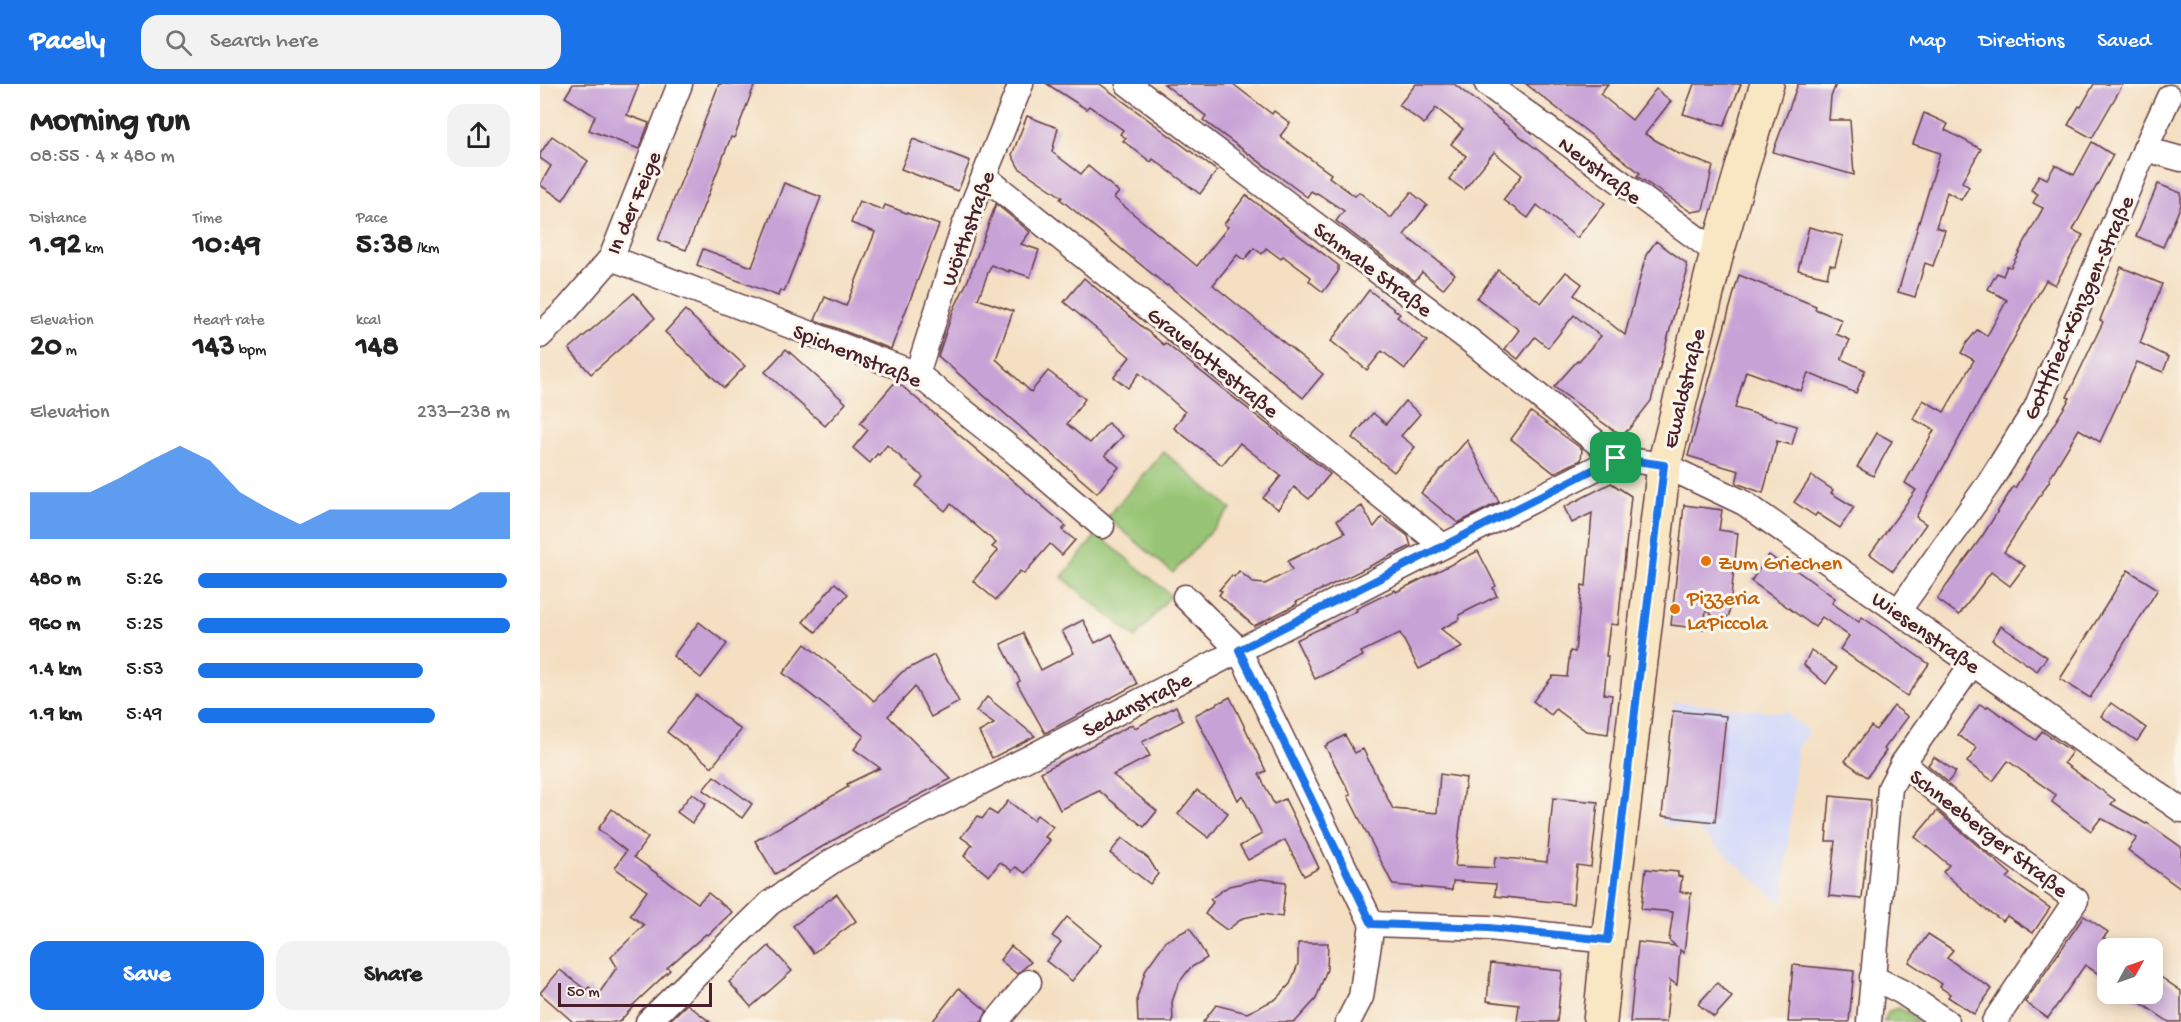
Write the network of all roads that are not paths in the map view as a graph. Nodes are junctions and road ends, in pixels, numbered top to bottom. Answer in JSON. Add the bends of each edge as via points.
{"nodes":[{"id":1,"x":680,"y":84,"type":"edge"},
{"id":2,"x":1021,"y":84,"type":"edge"},
{"id":3,"x":1128,"y":84,"type":"edge"},
{"id":4,"x":1487,"y":84,"type":"edge"},
{"id":5,"x":1767,"y":84,"type":"edge"},
{"id":6,"x":2169,"y":97,"type":"dead end"},
{"id":7,"x":2145,"y":148,"type":"junction"},
{"id":8,"x":2181,"y":159,"type":"edge"},
{"id":9,"x":985,"y":177,"type":"junction"},
{"id":10,"x":1717,"y":254,"type":"junction"},
{"id":11,"x":611,"y":258,"type":"junction"},
{"id":12,"x":540,"y":336,"type":"edge"},
{"id":13,"x":917,"y":374,"type":"junction"},
{"id":14,"x":1616,"y":458,"type":"junction"},
{"id":15,"x":1664,"y":465,"type":"junction"},
{"id":16,"x":1102,"y":526,"type":"dead end"},
{"id":17,"x":1443,"y":546,"type":"junction"},
{"id":18,"x":1185,"y":597,"type":"dead end"},
{"id":19,"x":1899,"y":610,"type":"junction"},
{"id":20,"x":1239,"y":650,"type":"junction"},
{"id":21,"x":1972,"y":664,"type":"junction"},
{"id":22,"x":1903,"y":763,"type":"junction"},
{"id":23,"x":2181,"y":810,"type":"edge"},
{"id":24,"x":1372,"y":924,"type":"junction"},
{"id":25,"x":1608,"y":940,"type":"junction"},
{"id":26,"x":1872,"y":977,"type":"junction"},
{"id":27,"x":1029,"y":982,"type":"dead end"},
{"id":28,"x":648,"y":1022,"type":"edge"},
{"id":29,"x":996,"y":1022,"type":"edge"},
{"id":30,"x":1348,"y":1022,"type":"edge"},
{"id":31,"x":1600,"y":1022,"type":"edge"},
{"id":32,"x":1869,"y":1022,"type":"edge"},
{"id":33,"x":1947,"y":1022,"type":"edge"},
{"id":34,"x":1994,"y":1022,"type":"edge"}],
"edges":[{"from":1,"to":11,"type":"street","name":"In der Feige"},
{"from":2,"to":9,"type":"street","name":"Wörthstraße"},
{"from":3,"to":14,"type":"street","name":"Schmale Straße","via":[[1468,339]]},
{"from":4,"to":10,"type":"street","name":"Neustraße"},
{"from":5,"to":10,"type":"main road","name":"Ewaldstraße"},
{"from":6,"to":7,"type":"street","name":"Gottfried-Könzgen-Straße"},
{"from":7,"to":8,"type":"street"},
{"from":7,"to":19,"type":"street","name":"Gottfried-Könzgen-Straße","via":[[2036,408],[1989,483]]},
{"from":9,"to":13,"type":"street","name":"Wörthstraße","via":[[964,226]]},
{"from":9,"to":17,"type":"street","name":"Gravelottestraße"},
{"from":10,"to":15,"type":"main road","name":"Ewaldstraße"},
{"from":11,"to":12,"type":"street","name":"In der Feige"},
{"from":11,"to":13,"type":"street","name":"Spichernstraße"},
{"from":13,"to":16,"type":"street","name":"Spichernstraße"},
{"from":14,"to":15,"type":"street"},
{"from":14,"to":17,"type":"street","name":"Sedanstraße"},
{"from":15,"to":19,"type":"street","name":"Wiesenstraße","via":[[1744,503]]},
{"from":15,"to":25,"type":"main road","name":"Ewaldstraße"},
{"from":17,"to":20,"type":"street","name":"Sedanstraße"},
{"from":18,"to":20,"type":"street"},
{"from":19,"to":21,"type":"street","name":"Wiesenstraße"},
{"from":20,"to":24,"type":"street"},
{"from":20,"to":28,"type":"street","name":"Sedanstraße","via":[[834,860],[770,903]]},
{"from":21,"to":22,"type":"street","name":"Schneeberger Straße"},
{"from":21,"to":23,"type":"street","name":"Wiesenstraße"},
{"from":22,"to":26,"type":"street","name":"Schneeberger Straße","via":[[1890,788]]},
{"from":22,"to":34,"type":"street","name":"Schneeberger Straße","via":[[1998,844],[2076,900]]},
{"from":24,"to":25,"type":"street","via":[[1489,928]]},
{"from":24,"to":30,"type":"street","via":[[1361,997]]},
{"from":25,"to":31,"type":"main road","name":"Ewaldstraße"},
{"from":26,"to":32,"type":"street","name":"Schneeberger Straße"},
{"from":26,"to":33,"type":"street"},
{"from":27,"to":29,"type":"street"}]}
